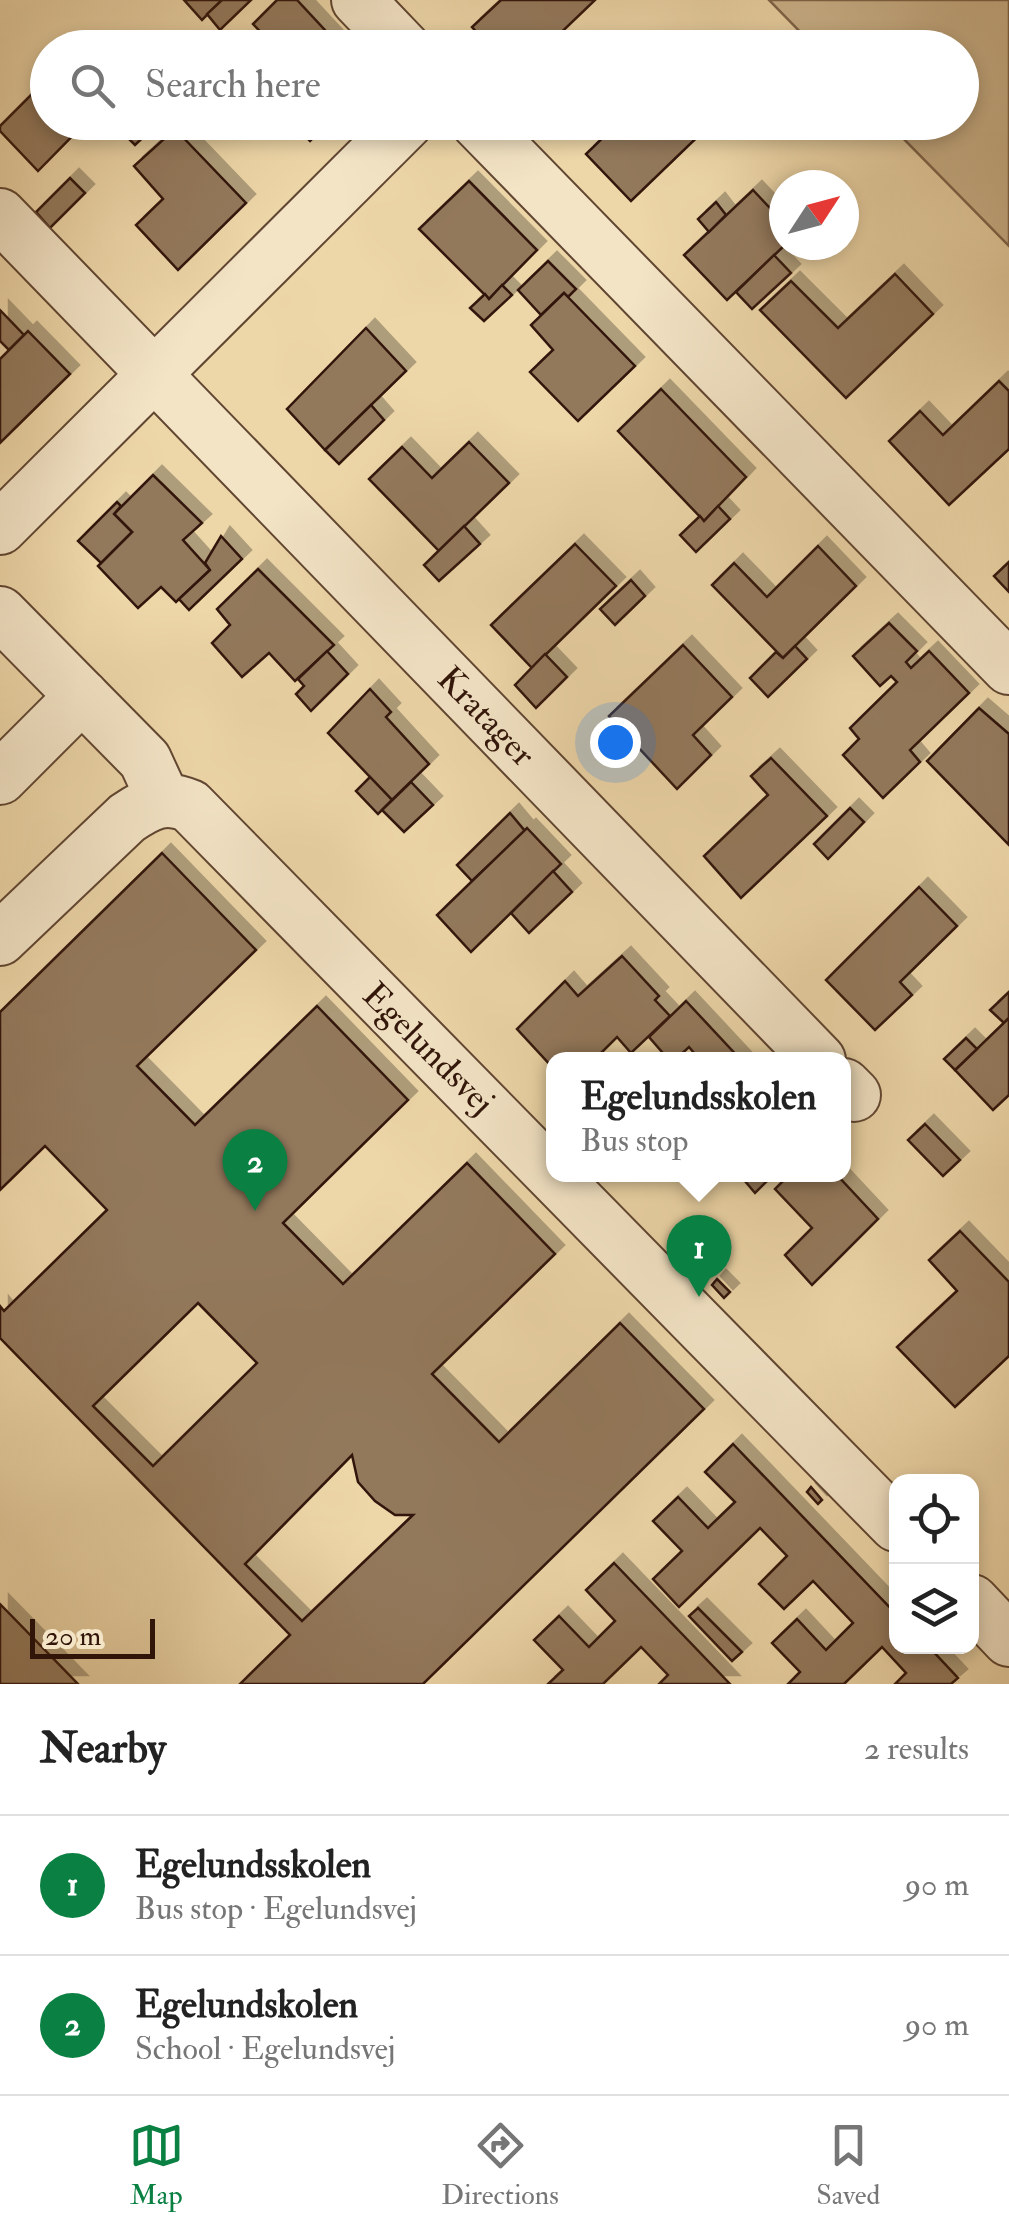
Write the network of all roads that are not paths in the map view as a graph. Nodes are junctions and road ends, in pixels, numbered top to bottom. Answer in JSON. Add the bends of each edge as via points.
{"nodes":[{"id":1,"x":358,"y":0,"type":"edge"},
{"id":2,"x":387,"y":30,"type":"edge"},
{"id":3,"x":390,"y":140,"type":"edge"},
{"id":4,"x":495,"y":140,"type":"edge"},
{"id":5,"x":0,"y":216,"type":"edge"},
{"id":6,"x":155,"y":373,"type":"junction"},
{"id":7,"x":0,"y":528,"type":"edge"},
{"id":8,"x":0,"y":612,"type":"edge"},
{"id":9,"x":1009,"y":668,"type":"edge"},
{"id":10,"x":82,"y":696,"type":"junction"},
{"id":11,"x":0,"y":778,"type":"edge"},
{"id":12,"x":163,"y":799,"type":"junction"},
{"id":13,"x":0,"y":939,"type":"edge"},
{"id":14,"x":812,"y":1052,"type":"edge"},
{"id":15,"x":546,"y":1169,"type":"edge"},
{"id":16,"x":559,"y":1182,"type":"edge"},
{"id":17,"x":889,"y":1518,"type":"edge"},
{"id":18,"x":979,"y":1608,"type":"edge"},
{"id":19,"x":1009,"y":1640,"type":"edge"}],
"edges":[{"from":1,"to":2,"type":"street"},
{"from":3,"to":6,"type":"street"},
{"from":4,"to":9,"type":"street"},
{"from":5,"to":6,"type":"street","name":"Kratager"},
{"from":6,"to":7,"type":"street"},
{"from":6,"to":14,"type":"street","name":"Kratager"},
{"from":8,"to":10,"type":"street"},
{"from":10,"to":11,"type":"street"},
{"from":10,"to":12,"type":"street","via":[[145,760]]},
{"from":12,"to":13,"type":"street","via":[[128,818]]},
{"from":12,"to":15,"type":"street","name":"Egelundsvej","via":[[190,806]]},
{"from":16,"to":17,"type":"street","name":"Egelundsvej"},
{"from":18,"to":19,"type":"street"}]}
